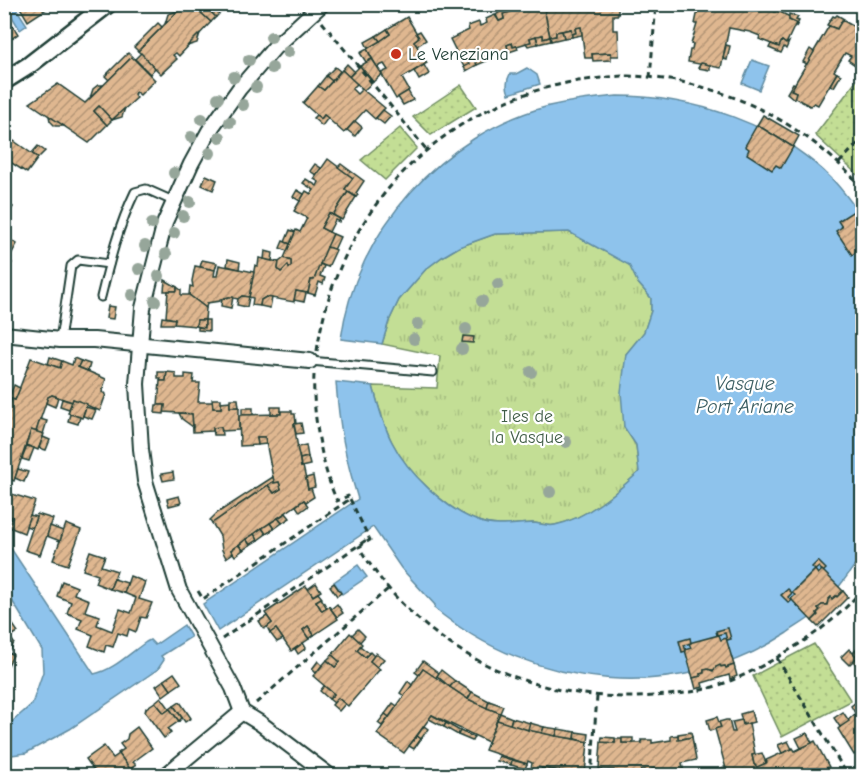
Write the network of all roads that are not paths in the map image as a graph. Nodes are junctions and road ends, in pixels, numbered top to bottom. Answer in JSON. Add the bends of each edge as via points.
{"nodes":[{"id":1,"x":108,"y":4,"type":"edge"},
{"id":2,"x":316,"y":10,"type":"edge"},
{"id":3,"x":4,"y":81,"type":"edge"},
{"id":4,"x":173,"y":201,"type":"junction"},
{"id":5,"x":109,"y":264,"type":"junction"},
{"id":6,"x":101,"y":297,"type":"dead end"},
{"id":7,"x":4,"y":334,"type":"edge"},
{"id":8,"x":60,"y":340,"type":"junction"},
{"id":9,"x":139,"y":345,"type":"junction"},
{"id":10,"x":313,"y":361,"type":"joint"},
{"id":11,"x":433,"y":372,"type":"dead end"},
{"id":12,"x":242,"y":712,"type":"junction"},
{"id":13,"x":165,"y":776,"type":"edge"},
{"id":14,"x":330,"y":776,"type":"edge"}],
"edges":[{"from":1,"to":3,"type":"street"},
{"from":2,"to":4,"type":"street","via":[[274,47],[239,89],[209,131]]},
{"from":4,"to":5,"type":"lane","via":[[146,189],[135,192]]},
{"from":4,"to":9,"type":"street","via":[[143,308]]},
{"from":5,"to":6,"type":"lane"},
{"from":5,"to":8,"type":"lane","via":[[78,260],[71,266]]},
{"from":7,"to":8,"type":"street"},
{"from":8,"to":9,"type":"street"},
{"from":9,"to":10,"type":"street"},
{"from":9,"to":12,"type":"street","via":[[137,384],[145,480],[179,590],[233,688]]},
{"from":10,"to":11,"type":"lane"},
{"from":12,"to":13,"type":"street"},
{"from":12,"to":14,"type":"street"}]}
